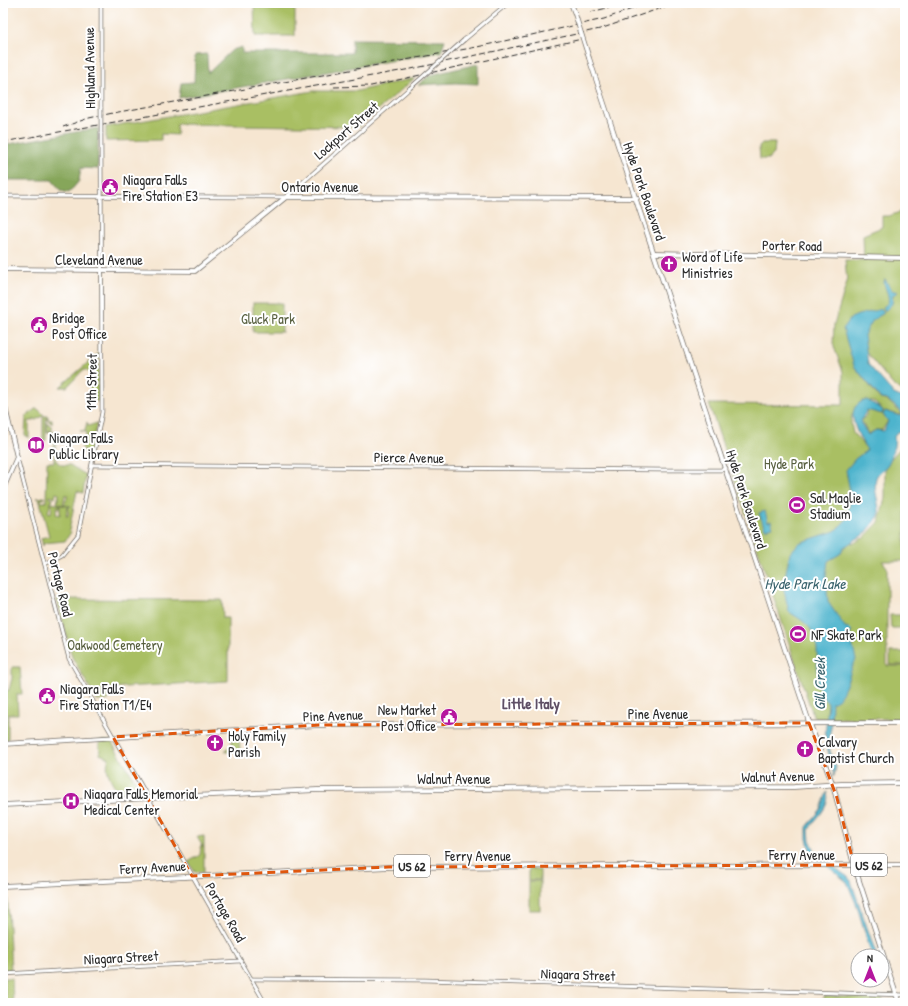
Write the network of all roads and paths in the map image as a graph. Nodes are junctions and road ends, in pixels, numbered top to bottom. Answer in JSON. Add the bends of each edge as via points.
{"nodes":[{"id":1,"x":101,"y":3,"type":"edge"},
{"id":2,"x":508,"y":3,"type":"edge"},
{"id":3,"x":571,"y":3,"type":"edge"},
{"id":4,"x":101,"y":133,"type":"joint"},
{"id":5,"x":3,"y":196,"type":"edge"},
{"id":6,"x":102,"y":197,"type":"junction"},
{"id":7,"x":286,"y":197,"type":"junction"},
{"id":8,"x":637,"y":198,"type":"junction"},
{"id":9,"x":655,"y":253,"type":"junction"},
{"id":10,"x":903,"y":258,"type":"edge"},
{"id":11,"x":3,"y":269,"type":"edge"},
{"id":12,"x":102,"y":270,"type":"junction"},
{"id":13,"x":195,"y":271,"type":"joint"},
{"id":14,"x":3,"y":399,"type":"edge"},
{"id":15,"x":17,"y":457,"type":"junction"},
{"id":16,"x":92,"y":465,"type":"junction"},
{"id":17,"x":726,"y":468,"type":"junction"},
{"id":18,"x":3,"y":489,"type":"edge"},
{"id":19,"x":45,"y":564,"type":"junction"},
{"id":20,"x":809,"y":723,"type":"junction"},
{"id":21,"x":905,"y":723,"type":"edge"},
{"id":22,"x":113,"y":738,"type":"junction"},
{"id":23,"x":3,"y":744,"type":"edge"},
{"id":24,"x":905,"y":783,"type":"edge"},
{"id":25,"x":832,"y":785,"type":"junction"},
{"id":26,"x":148,"y":797,"type":"junction"},
{"id":27,"x":3,"y":805,"type":"edge"},
{"id":28,"x":854,"y":865,"type":"junction"},
{"id":29,"x":905,"y":865,"type":"edge"},
{"id":30,"x":192,"y":876,"type":"junction"},
{"id":31,"x":3,"y":886,"type":"edge"},
{"id":32,"x":240,"y":961,"type":"junction"},
{"id":33,"x":3,"y":974,"type":"edge"},
{"id":34,"x":251,"y":979,"type":"junction"},
{"id":35,"x":896,"y":995,"type":"junction"},
{"id":36,"x":905,"y":995,"type":"edge"},
{"id":37,"x":265,"y":1003,"type":"edge"},
{"id":38,"x":899,"y":1003,"type":"edge"}],
"edges":[{"from":1,"to":4,"type":"street","name":"Highland Avenue","bridge":true},
{"from":2,"to":7,"type":"street","name":"Lockport Street","bridge":true},
{"from":3,"to":8,"type":"main road","name":"Hyde Park Boulevard","bridge":true},
{"from":4,"to":6,"type":"street","name":"11th Street"},
{"from":5,"to":6,"type":"street","name":"Ontario Avenue"},
{"from":6,"to":7,"type":"street","name":"Ontario Avenue"},
{"from":6,"to":12,"type":"street","name":"11th Street"},
{"from":7,"to":8,"type":"main road","name":"Ontario Avenue"},
{"from":7,"to":13,"type":"main road","name":"Lockport Street"},
{"from":8,"to":9,"type":"main road","name":"Hyde Park Boulevard"},
{"from":9,"to":10,"type":"main road","name":"Porter Road"},
{"from":9,"to":17,"type":"main road","name":"Hyde Park Boulevard"},
{"from":11,"to":12,"type":"main road","name":"Cleveland Avenue"},
{"from":12,"to":13,"type":"main road","name":"Cleveland Avenue"},
{"from":12,"to":16,"type":"street","name":"11th Street","via":[[102,412]]},
{"from":14,"to":15,"type":"main road"},
{"from":15,"to":18,"type":"main road"},
{"from":15,"to":19,"type":"street","name":"Portage Road"},
{"from":16,"to":17,"type":"street","name":"Pierce Avenue","via":[[677,470]]},
{"from":16,"to":19,"type":"street","name":"11th Street","via":[[78,535],[62,555]]},
{"from":17,"to":20,"type":"main road","name":"Hyde Park Boulevard"},
{"from":19,"to":22,"type":"street","name":"Portage Road","via":[[69,660]]},
{"from":20,"to":21,"type":"main road","name":"Pine Avenue"},
{"from":20,"to":22,"type":"main road","name":"Pine Avenue","via":[[319,725]]},
{"from":20,"to":25,"type":"main road","name":"Hyde Park Boulevard"},
{"from":22,"to":23,"type":"main road","name":"Pine Avenue"},
{"from":22,"to":26,"type":"street","name":"Portage Road"},
{"from":24,"to":25,"type":"main road","name":"Walnut Avenue"},
{"from":25,"to":26,"type":"main road","name":"Walnut Avenue","via":[[354,789]]},
{"from":25,"to":28,"type":"main road","name":"Hyde Park Boulevard"},
{"from":26,"to":27,"type":"main road","name":"Walnut Avenue"},
{"from":26,"to":30,"type":"street","name":"Portage Road"},
{"from":28,"to":29,"type":"main road","name":"Ferry Avenue","number":"US 62"},
{"from":28,"to":30,"type":"main road","name":"Ferry Avenue","number":"US 62","via":[[389,866]]},
{"from":28,"to":35,"type":"main road","name":"Hyde Park Boulevard"},
{"from":30,"to":31,"type":"main road","name":"Ferry Avenue","number":"US 62"},
{"from":30,"to":32,"type":"street","name":"Portage Road"},
{"from":32,"to":33,"type":"street","name":"Niagara Street"},
{"from":32,"to":34,"type":"street","name":"Portage Road"},
{"from":34,"to":35,"type":"street","name":"Niagara Street","via":[[420,980]]},
{"from":34,"to":37,"type":"street","name":"Portage Road"},
{"from":35,"to":36,"type":"street","name":"Niagara Street"},
{"from":35,"to":38,"type":"main road","name":"Hyde Park Boulevard"}]}
